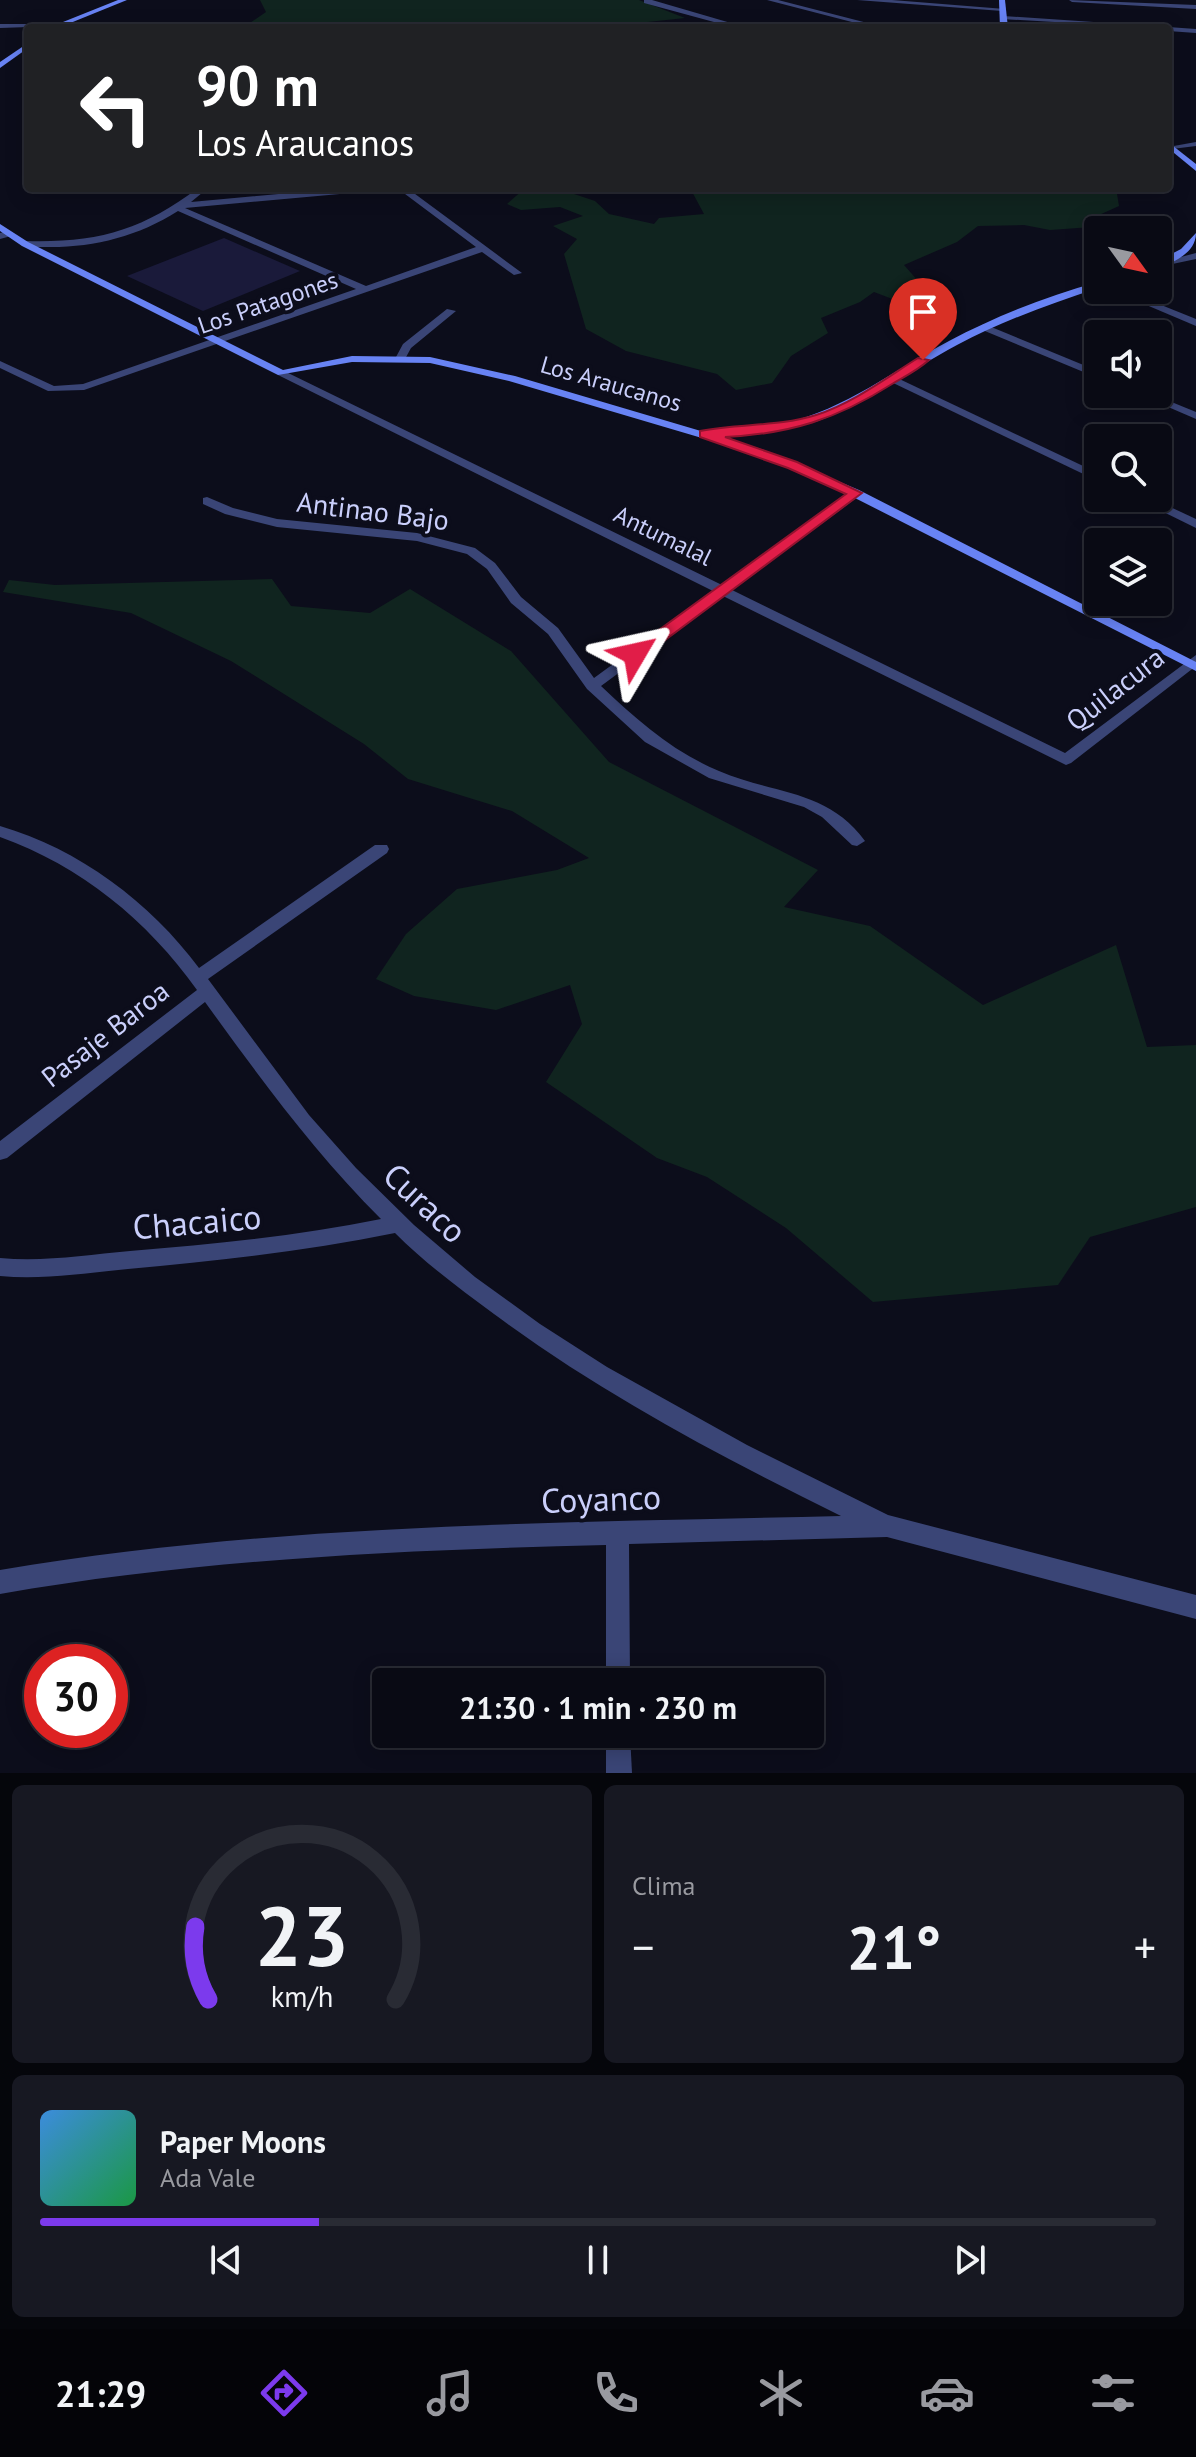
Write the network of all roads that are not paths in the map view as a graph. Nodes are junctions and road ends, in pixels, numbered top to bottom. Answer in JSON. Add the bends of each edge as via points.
{"nodes":[{"id":1,"x":124,"y":0,"type":"edge"},
{"id":2,"x":649,"y":0,"type":"edge"},
{"id":3,"x":770,"y":0,"type":"edge"},
{"id":4,"x":860,"y":0,"type":"edge"},
{"id":5,"x":1072,"y":0,"type":"edge"},
{"id":6,"x":1002,"y":4,"type":"edge"},
{"id":7,"x":1196,"y":7,"type":"edge"},
{"id":8,"x":1003,"y":18,"type":"junction"},
{"id":9,"x":62,"y":24,"type":"edge"},
{"id":10,"x":729,"y":24,"type":"edge"},
{"id":11,"x":867,"y":24,"type":"edge"},
{"id":12,"x":1004,"y":24,"type":"edge"},
{"id":13,"x":1078,"y":24,"type":"edge"},
{"id":14,"x":0,"y":26,"type":"edge"},
{"id":15,"x":24,"y":26,"type":"edge"},
{"id":16,"x":1172,"y":29,"type":"edge"},
{"id":17,"x":1196,"y":31,"type":"edge"},
{"id":18,"x":24,"y":48,"type":"edge"},
{"id":19,"x":1,"y":64,"type":"edge"},
{"id":20,"x":1196,"y":144,"type":"edge"},
{"id":21,"x":1172,"y":145,"type":"edge"},
{"id":22,"x":1172,"y":147,"type":"edge"},
{"id":23,"x":1196,"y":168,"type":"edge"},
{"id":24,"x":199,"y":192,"type":"edge"},
{"id":25,"x":332,"y":192,"type":"edge"},
{"id":26,"x":406,"y":192,"type":"edge"},
{"id":27,"x":180,"y":207,"type":"junction"},
{"id":28,"x":3,"y":232,"type":"edge"},
{"id":29,"x":1196,"y":236,"type":"edge"},
{"id":30,"x":25,"y":244,"type":"junction"},
{"id":31,"x":483,"y":248,"type":"junction"},
{"id":32,"x":1196,"y":256,"type":"edge"},
{"id":33,"x":1172,"y":258,"type":"edge"},
{"id":34,"x":1172,"y":261,"type":"edge"},
{"id":35,"x":517,"y":273,"type":"dead end"},
{"id":36,"x":365,"y":289,"type":"junction"},
{"id":37,"x":1084,"y":290,"type":"edge"},
{"id":38,"x":1150,"y":304,"type":"edge"},
{"id":39,"x":451,"y":311,"type":"dead end"},
{"id":40,"x":1196,"y":323,"type":"edge"},
{"id":41,"x":984,"y":327,"type":"junction"},
{"id":42,"x":219,"y":341,"type":"junction"},
{"id":43,"x":401,"y":357,"type":"junction"},
{"id":44,"x":0,"y":364,"type":"edge"},
{"id":45,"x":1084,"y":369,"type":"edge"},
{"id":46,"x":282,"y":373,"type":"junction"},
{"id":47,"x":893,"y":379,"type":"junction"},
{"id":48,"x":1172,"y":406,"type":"edge"},
{"id":49,"x":1196,"y":416,"type":"edge"},
{"id":50,"x":705,"y":434,"type":"junction"},
{"id":51,"x":1084,"y":470,"type":"edge"},
{"id":52,"x":855,"y":493,"type":"junction"},
{"id":53,"x":207,"y":501,"type":"dead end"},
{"id":54,"x":1171,"y":512,"type":"edge"},
{"id":55,"x":1196,"y":524,"type":"edge"},
{"id":56,"x":723,"y":590,"type":"junction"},
{"id":57,"x":1194,"y":663,"type":"edge"},
{"id":58,"x":592,"y":686,"type":"junction"},
{"id":59,"x":1066,"y":760,"type":"joint"},
{"id":60,"x":0,"y":831,"type":"edge"},
{"id":61,"x":857,"y":841,"type":"dead end"},
{"id":62,"x":381,"y":849,"type":"dead end"},
{"id":63,"x":202,"y":984,"type":"junction"},
{"id":64,"x":0,"y":1152,"type":"edge"},
{"id":65,"x":397,"y":1224,"type":"junction"},
{"id":66,"x":0,"y":1267,"type":"edge"},
{"id":67,"x":887,"y":1526,"type":"junction"},
{"id":68,"x":617,"y":1532,"type":"junction"},
{"id":69,"x":0,"y":1582,"type":"edge"},
{"id":70,"x":1196,"y":1607,"type":"edge"},
{"id":71,"x":618,"y":1668,"type":"edge"},
{"id":72,"x":618,"y":1748,"type":"edge"},
{"id":73,"x":619,"y":1773,"type":"edge"}],
"edges":[{"from":1,"to":9,"type":"street"},
{"from":2,"to":10,"type":"street"},
{"from":3,"to":11,"type":"street"},
{"from":4,"to":6,"type":"street"},
{"from":5,"to":7,"type":"street"},
{"from":6,"to":8,"type":"street"},
{"from":8,"to":12,"type":"street"},
{"from":8,"to":13,"type":"street"},
{"from":14,"to":15,"type":"street"},
{"from":16,"to":17,"type":"street"},
{"from":18,"to":19,"type":"street"},
{"from":20,"to":21,"type":"street"},
{"from":22,"to":23,"type":"street"},
{"from":24,"to":27,"type":"street"},
{"from":25,"to":27,"type":"street"},
{"from":26,"to":31,"type":"street"},
{"from":27,"to":30,"type":"street","via":[[122,237]]},
{"from":27,"to":36,"type":"street"},
{"from":28,"to":30,"type":"street"},
{"from":29,"to":33,"type":"street"},
{"from":30,"to":42,"type":"street"},
{"from":31,"to":35,"type":"street"},
{"from":31,"to":36,"type":"street","name":"Los Patagones"},
{"from":32,"to":34,"type":"street"},
{"from":36,"to":42,"type":"street","name":"Los Patagones"},
{"from":37,"to":41,"type":"street"},
{"from":38,"to":40,"type":"street"},
{"from":39,"to":43,"type":"street","via":[[407,346]]},
{"from":41,"to":45,"type":"street"},
{"from":41,"to":47,"type":"street"},
{"from":42,"to":44,"type":"street","name":"Los Patagones","via":[[65,391]]},
{"from":42,"to":46,"type":"street"},
{"from":43,"to":46,"type":"street","name":"Los Araucanos","via":[[352,359]]},
{"from":43,"to":50,"type":"street","name":"Los Araucanos","via":[[490,373]]},
{"from":46,"to":56,"type":"street","name":"Antumalal"},
{"from":47,"to":50,"type":"street","via":[[819,418]]},
{"from":47,"to":51,"type":"street"},
{"from":48,"to":49,"type":"street"},
{"from":50,"to":52,"type":"street","name":"Los Araucanos"},
{"from":52,"to":56,"type":"street"},
{"from":52,"to":57,"type":"street","name":"Los Araucanos"},
{"from":53,"to":58,"type":"street","name":"Antinao Bajo","via":[[261,520],[417,537],[471,551],[553,631]]},
{"from":54,"to":55,"type":"street"},
{"from":56,"to":58,"type":"street"},
{"from":56,"to":59,"type":"street","name":"Antumalal"},
{"from":57,"to":59,"type":"street","name":"Quilacura"},
{"from":58,"to":61,"type":"street","name":"Antinao Bajo","via":[[627,721],[677,756],[735,782],[809,803]]},
{"from":60,"to":63,"type":"street","name":"Curaco","via":[[65,859],[114,891],[146,918]]},
{"from":62,"to":63,"type":"street","name":"Pasaje Baroa"},
{"from":63,"to":64,"type":"street","name":"Pasaje Baroa"},
{"from":63,"to":65,"type":"street","name":"Curaco","via":[[317,1137]]},
{"from":65,"to":66,"type":"street","name":"Chacaico","via":[[226,1253]]},
{"from":65,"to":67,"type":"street","name":"Curaco","via":[[546,1343],[688,1426]]},
{"from":67,"to":68,"type":"street","name":"Coyanco"},
{"from":67,"to":70,"type":"street","name":"Coyanco"},
{"from":68,"to":69,"type":"street","name":"Coyanco","via":[[262,1550],[99,1565]]},
{"from":68,"to":71,"type":"street"},
{"from":72,"to":73,"type":"street"}]}
